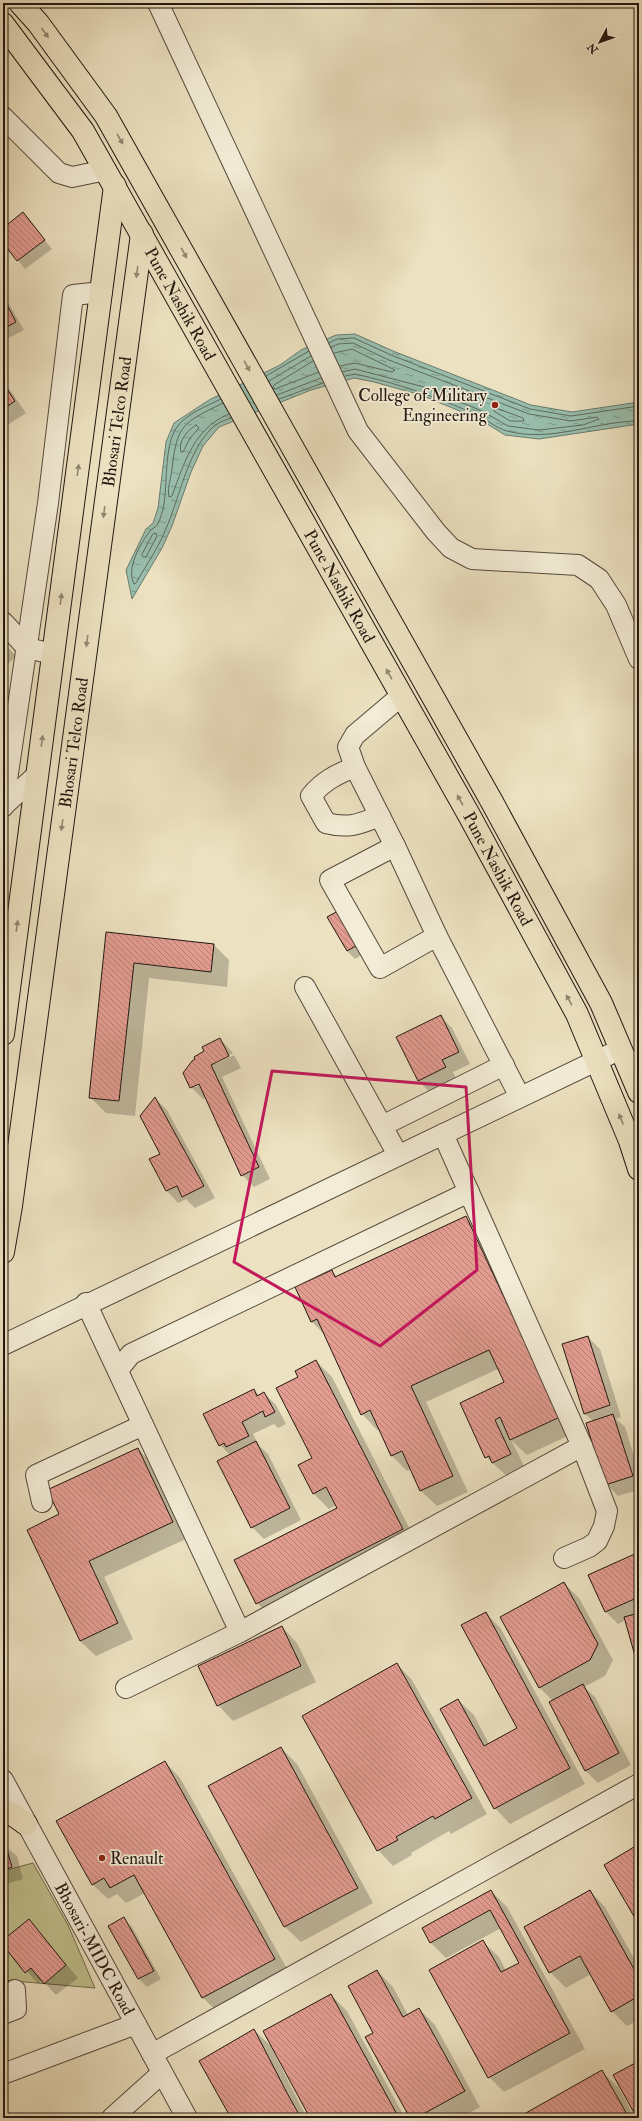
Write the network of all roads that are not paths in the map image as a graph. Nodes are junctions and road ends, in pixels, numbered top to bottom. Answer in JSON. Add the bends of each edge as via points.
{"nodes":[{"id":1,"x":20,"y":3,"type":"edge"},
{"id":2,"x":158,"y":3,"type":"edge"},
{"id":3,"x":3,"y":24,"type":"edge"},
{"id":4,"x":3,"y":117,"type":"edge"},
{"id":5,"x":111,"y":178,"type":"junction"},
{"id":6,"x":142,"y":234,"type":"junction"},
{"id":7,"x":102,"y":292,"type":"junction"},
{"id":8,"x":3,"y":622,"type":"edge"},
{"id":9,"x":27,"y":648,"type":"junction"},
{"id":10,"x":54,"y":654,"type":"junction"},
{"id":11,"x":639,"y":659,"type":"edge"},
{"id":12,"x":401,"y":696,"type":"junction"},
{"id":13,"x":354,"y":767,"type":"junction"},
{"id":14,"x":37,"y":775,"type":"junction"},
{"id":15,"x":3,"y":806,"type":"edge"},
{"id":16,"x":380,"y":816,"type":"junction"},
{"id":17,"x":396,"y":846,"type":"junction"},
{"id":18,"x":438,"y":936,"type":"junction"},
{"id":19,"x":305,"y":987,"type":"dead end"},
{"id":20,"x":3,"y":1034,"type":"edge"},
{"id":21,"x":621,"y":1049,"type":"junction"},
{"id":22,"x":596,"y":1061,"type":"junction"},
{"id":23,"x":504,"y":1065,"type":"junction"},
{"id":24,"x":639,"y":1092,"type":"edge"},
{"id":25,"x":520,"y":1097,"type":"junction"},
{"id":26,"x":382,"y":1126,"type":"junction"},
{"id":27,"x":443,"y":1134,"type":"junction"},
{"id":28,"x":398,"y":1155,"type":"junction"},
{"id":29,"x":639,"y":1169,"type":"edge"},
{"id":30,"x":469,"y":1192,"type":"junction"},
{"id":31,"x":3,"y":1252,"type":"edge"},
{"id":32,"x":86,"y":1304,"type":"junction"},
{"id":33,"x":3,"y":1345,"type":"edge"},
{"id":34,"x":118,"y":1370,"type":"junction"},
{"id":35,"x":143,"y":1425,"type":"junction"},
{"id":36,"x":582,"y":1446,"type":"junction"},
{"id":37,"x":42,"y":1502,"type":"dead end"},
{"id":38,"x":564,"y":1558,"type":"dead end"},
{"id":39,"x":240,"y":1632,"type":"junction"},
{"id":40,"x":126,"y":1688,"type":"dead end"},
{"id":41,"x":3,"y":1780,"type":"edge"},
{"id":42,"x":639,"y":1784,"type":"edge"},
{"id":43,"x":3,"y":1810,"type":"edge"},
{"id":44,"x":26,"y":1824,"type":"junction"},
{"id":45,"x":15,"y":1990,"type":"dead end"},
{"id":46,"x":3,"y":2014,"type":"edge"},
{"id":47,"x":136,"y":2024,"type":"junction"},
{"id":48,"x":152,"y":2054,"type":"junction"},
{"id":49,"x":162,"y":2073,"type":"junction"},
{"id":50,"x":3,"y":2074,"type":"edge"},
{"id":51,"x":112,"y":2118,"type":"edge"},
{"id":52,"x":187,"y":2118,"type":"edge"}],
"edges":[{"from":1,"to":21,"type":"main road","name":"Pune Nashik Road","one_way":true,"via":[[38,23],[106,116],[492,802],[601,1003]]},
{"from":2,"to":11,"type":"street","via":[[358,431],[451,548],[472,559],[578,565],[599,579],[616,605]]},
{"from":3,"to":5,"type":"main road","name":"Pune Nashik Road","via":[[84,131]]},
{"from":4,"to":5,"type":"street","via":[[59,173],[72,177]]},
{"from":5,"to":6,"type":"main road","name":"Pune Nashik Road"},
{"from":5,"to":7,"type":"main road","name":"Bhosari Telco Road"},
{"from":12,"to":6,"type":"main road","name":"Pune Nashik Road","one_way":true},
{"from":6,"to":31,"type":"main road","name":"Bhosari Telco Road","one_way":true},
{"from":7,"to":9,"type":"street","via":[[73,295],[48,503]]},
{"from":10,"to":7,"type":"main road","name":"Bhosari Telco Road","one_way":true},
{"from":8,"to":9,"type":"street"},
{"from":9,"to":10,"type":"street"},
{"from":9,"to":15,"type":"street"},
{"from":14,"to":10,"type":"main road","name":"Bhosari Telco Road","one_way":true},
{"from":12,"to":13,"type":"street","via":[[355,735],[348,747]]},
{"from":22,"to":12,"type":"main road","name":"Pune Nashik Road","one_way":true,"via":[[577,1014]]},
{"from":13,"to":16,"type":"street"},
{"from":13,"to":16,"type":"street","via":[[333,776],[311,796],[326,823],[341,827],[353,826]]},
{"from":14,"to":15,"type":"street"},
{"from":20,"to":14,"type":"main road","name":"Bhosari Telco Road","one_way":true},
{"from":16,"to":17,"type":"street"},
{"from":17,"to":18,"type":"street"},
{"from":17,"to":18,"type":"street","via":[[330,880],[380,968]]},
{"from":18,"to":23,"type":"street"},
{"from":19,"to":26,"type":"street"},
{"from":21,"to":22,"type":"street"},
{"from":21,"to":24,"type":"main road","name":"Pune Nashik Road"},
{"from":22,"to":25,"type":"street"},
{"from":29,"to":22,"type":"main road","name":"Pune Nashik Road","one_way":true},
{"from":23,"to":25,"type":"street"},
{"from":23,"to":26,"type":"street"},
{"from":25,"to":27,"type":"street"},
{"from":26,"to":28,"type":"street"},
{"from":27,"to":28,"type":"street"},
{"from":27,"to":30,"type":"street"},
{"from":28,"to":32,"type":"street"},
{"from":30,"to":34,"type":"street","via":[[131,1354]]},
{"from":30,"to":36,"type":"street"},
{"from":32,"to":33,"type":"street"},
{"from":32,"to":34,"type":"street"},
{"from":34,"to":35,"type":"street"},
{"from":35,"to":37,"type":"street","via":[[36,1475]]},
{"from":35,"to":39,"type":"street"},
{"from":36,"to":38,"type":"street","via":[[606,1511],[604,1526],[597,1541]]},
{"from":36,"to":39,"type":"street"},
{"from":39,"to":40,"type":"street"},
{"from":41,"to":44,"type":"street","name":"Bhosari-MIDC Road"},
{"from":42,"to":48,"type":"street"},
{"from":43,"to":44,"type":"main road"},
{"from":44,"to":47,"type":"street","name":"Bhosari-MIDC Road"},
{"from":45,"to":46,"type":"street","via":[[16,2009]]},
{"from":47,"to":48,"type":"street","name":"Bhosari-MIDC Road"},
{"from":47,"to":50,"type":"street"},
{"from":48,"to":49,"type":"street","name":"Bhosari-MIDC Road"},
{"from":49,"to":51,"type":"street"},
{"from":49,"to":52,"type":"street","name":"Bhosari-MIDC Road"}]}
